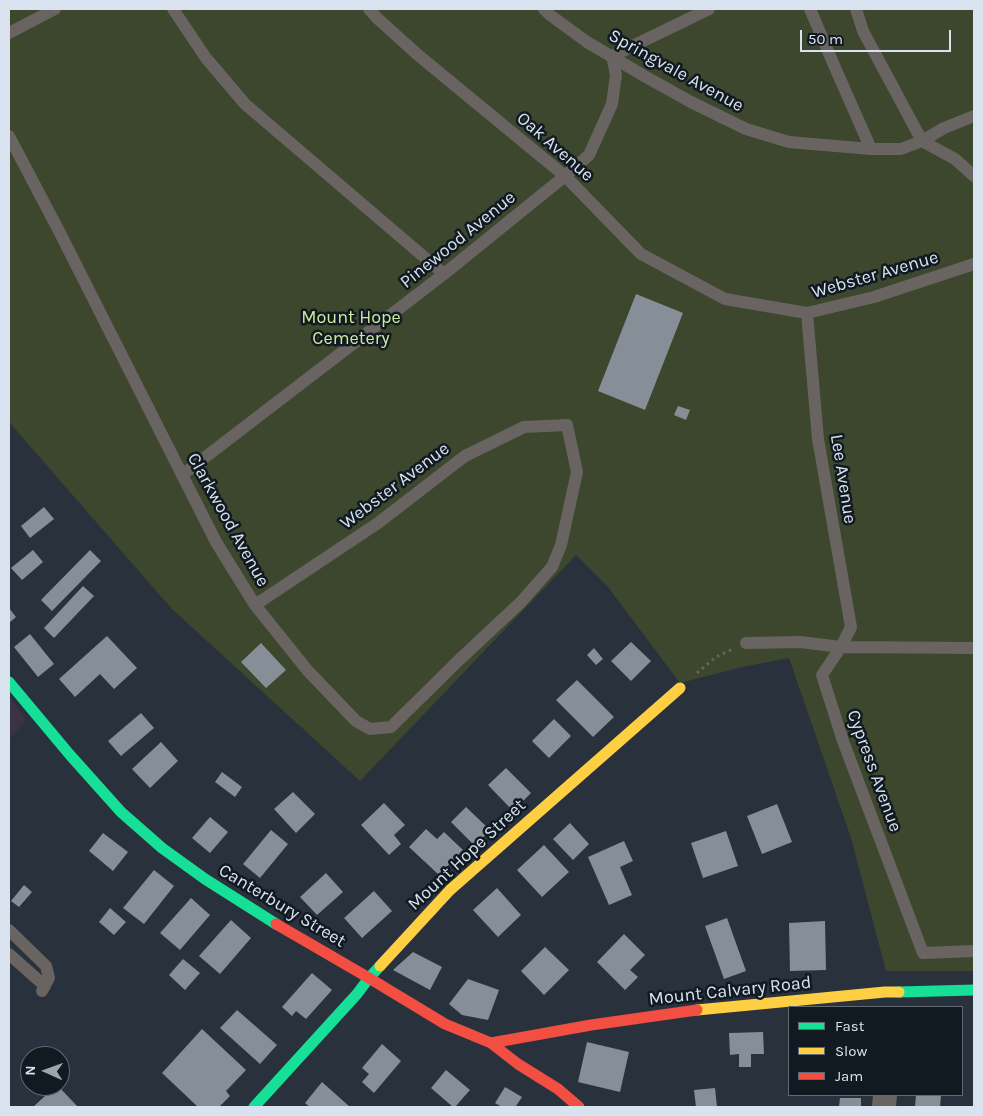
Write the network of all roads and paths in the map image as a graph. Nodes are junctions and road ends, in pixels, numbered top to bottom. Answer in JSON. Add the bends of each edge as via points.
{"nodes":[{"id":1,"x":55,"y":9,"type":"edge"},
{"id":2,"x":173,"y":9,"type":"edge"},
{"id":3,"x":369,"y":9,"type":"edge"},
{"id":4,"x":544,"y":9,"type":"edge"},
{"id":5,"x":709,"y":9,"type":"edge"},
{"id":6,"x":810,"y":9,"type":"edge"},
{"id":7,"x":856,"y":9,"type":"edge"},
{"id":8,"x":9,"y":33,"type":"edge"},
{"id":9,"x":612,"y":56,"type":"junction"},
{"id":10,"x":974,"y":116,"type":"edge"},
{"id":11,"x":9,"y":136,"type":"edge"},
{"id":12,"x":922,"y":142,"type":"junction"},
{"id":13,"x":871,"y":149,"type":"junction"},
{"id":14,"x":565,"y":176,"type":"junction"},
{"id":15,"x":974,"y":176,"type":"edge"},
{"id":16,"x":974,"y":264,"type":"edge"},
{"id":17,"x":444,"y":274,"type":"junction"},
{"id":18,"x":725,"y":299,"type":"joint"},
{"id":19,"x":808,"y":313,"type":"junction"},
{"id":20,"x":567,"y":425,"type":"joint"},
{"id":21,"x":182,"y":475,"type":"junction"},
{"id":22,"x":255,"y":605,"type":"junction"},
{"id":23,"x":746,"y":643,"type":"joint"},
{"id":24,"x":841,"y":647,"type":"junction"},
{"id":25,"x":974,"y":648,"type":"edge"},
{"id":26,"x":9,"y":682,"type":"edge"},
{"id":27,"x":680,"y":688,"type":"joint"},
{"id":28,"x":9,"y":930,"type":"edge"},
{"id":29,"x":974,"y":951,"type":"edge"},
{"id":30,"x":9,"y":954,"type":"edge"},
{"id":31,"x":369,"y":978,"type":"junction"},
{"id":32,"x":974,"y":990,"type":"edge"},
{"id":33,"x":885,"y":1000,"type":"edge"},
{"id":34,"x":490,"y":1043,"type":"junction"},
{"id":35,"x":254,"y":1107,"type":"edge"},
{"id":36,"x":579,"y":1107,"type":"edge"}],
"edges":[{"from":1,"to":8,"type":"lane"},
{"from":2,"to":17,"type":"lane","via":[[206,58],[245,104]]},
{"from":3,"to":14,"type":"lane","name":"Oak Avenue"},
{"from":4,"to":9,"type":"lane","name":"Springvale Avenue","via":[[587,42]]},
{"from":5,"to":9,"type":"lane"},
{"from":6,"to":13,"type":"lane"},
{"from":7,"to":12,"type":"lane","via":[[863,32]]},
{"from":9,"to":13,"type":"lane","name":"Springvale Avenue","via":[[646,78],[746,129],[789,142]]},
{"from":9,"to":14,"type":"lane","name":"Pinewood Avenue","via":[[616,75],[612,104],[589,155]]},
{"from":10,"to":12,"type":"lane","name":"Springvale Avenue","via":[[944,128]]},
{"from":11,"to":21,"type":"lane","name":"Clarkwood Avenue"},
{"from":12,"to":13,"type":"lane","name":"Springvale Avenue","via":[[901,149]]},
{"from":12,"to":15,"type":"lane","via":[[955,159]]},
{"from":14,"to":17,"type":"lane","name":"Pinewood Avenue"},
{"from":14,"to":18,"type":"lane","name":"Oak Avenue","via":[[641,254]]},
{"from":16,"to":19,"type":"lane","name":"Webster Avenue","via":[[874,297]]},
{"from":17,"to":21,"type":"lane","name":"Pinewood Avenue"},
{"from":18,"to":19,"type":"lane","name":"Webster Avenue"},
{"from":19,"to":24,"type":"lane","name":"Lee Avenue","via":[[818,439],[851,627]]},
{"from":20,"to":22,"type":"lane","name":"Webster Avenue","via":[[524,428],[465,456],[378,523]]},
{"from":20,"to":22,"type":"lane","name":"Clarkwood Avenue","via":[[577,472],[561,545],[552,567],[521,602],[391,727],[370,729],[356,721],[308,671]]},
{"from":21,"to":22,"type":"lane","name":"Clarkwood Avenue","via":[[216,542]]},
{"from":23,"to":24,"type":"lane","via":[[800,642]]},
{"from":23,"to":27,"type":"path","via":[[716,657]]},
{"from":24,"to":25,"type":"lane"},
{"from":24,"to":29,"type":"lane","name":"Cypress Avenue","via":[[822,675],[843,741],[923,953]]},
{"from":26,"to":31,"type":"street","name":"Canterbury Street","via":[[121,812],[162,848],[205,880]]},
{"from":27,"to":31,"type":"street","name":"Mount Hope Street","via":[[450,890]]},
{"from":28,"to":30,"type":"lane","via":[[46,966],[50,978],[44,988]]},
{"from":31,"to":34,"type":"street","name":"Canterbury Street","via":[[445,1024]]},
{"from":31,"to":35,"type":"street","name":"Mount Hope Street"},
{"from":32,"to":33,"type":"street","name":"Mount Calvary Road"},
{"from":33,"to":34,"type":"street","name":"Mount Calvary Road","via":[[690,1011]]},
{"from":34,"to":36,"type":"street","name":"Canterbury Street"}]}
